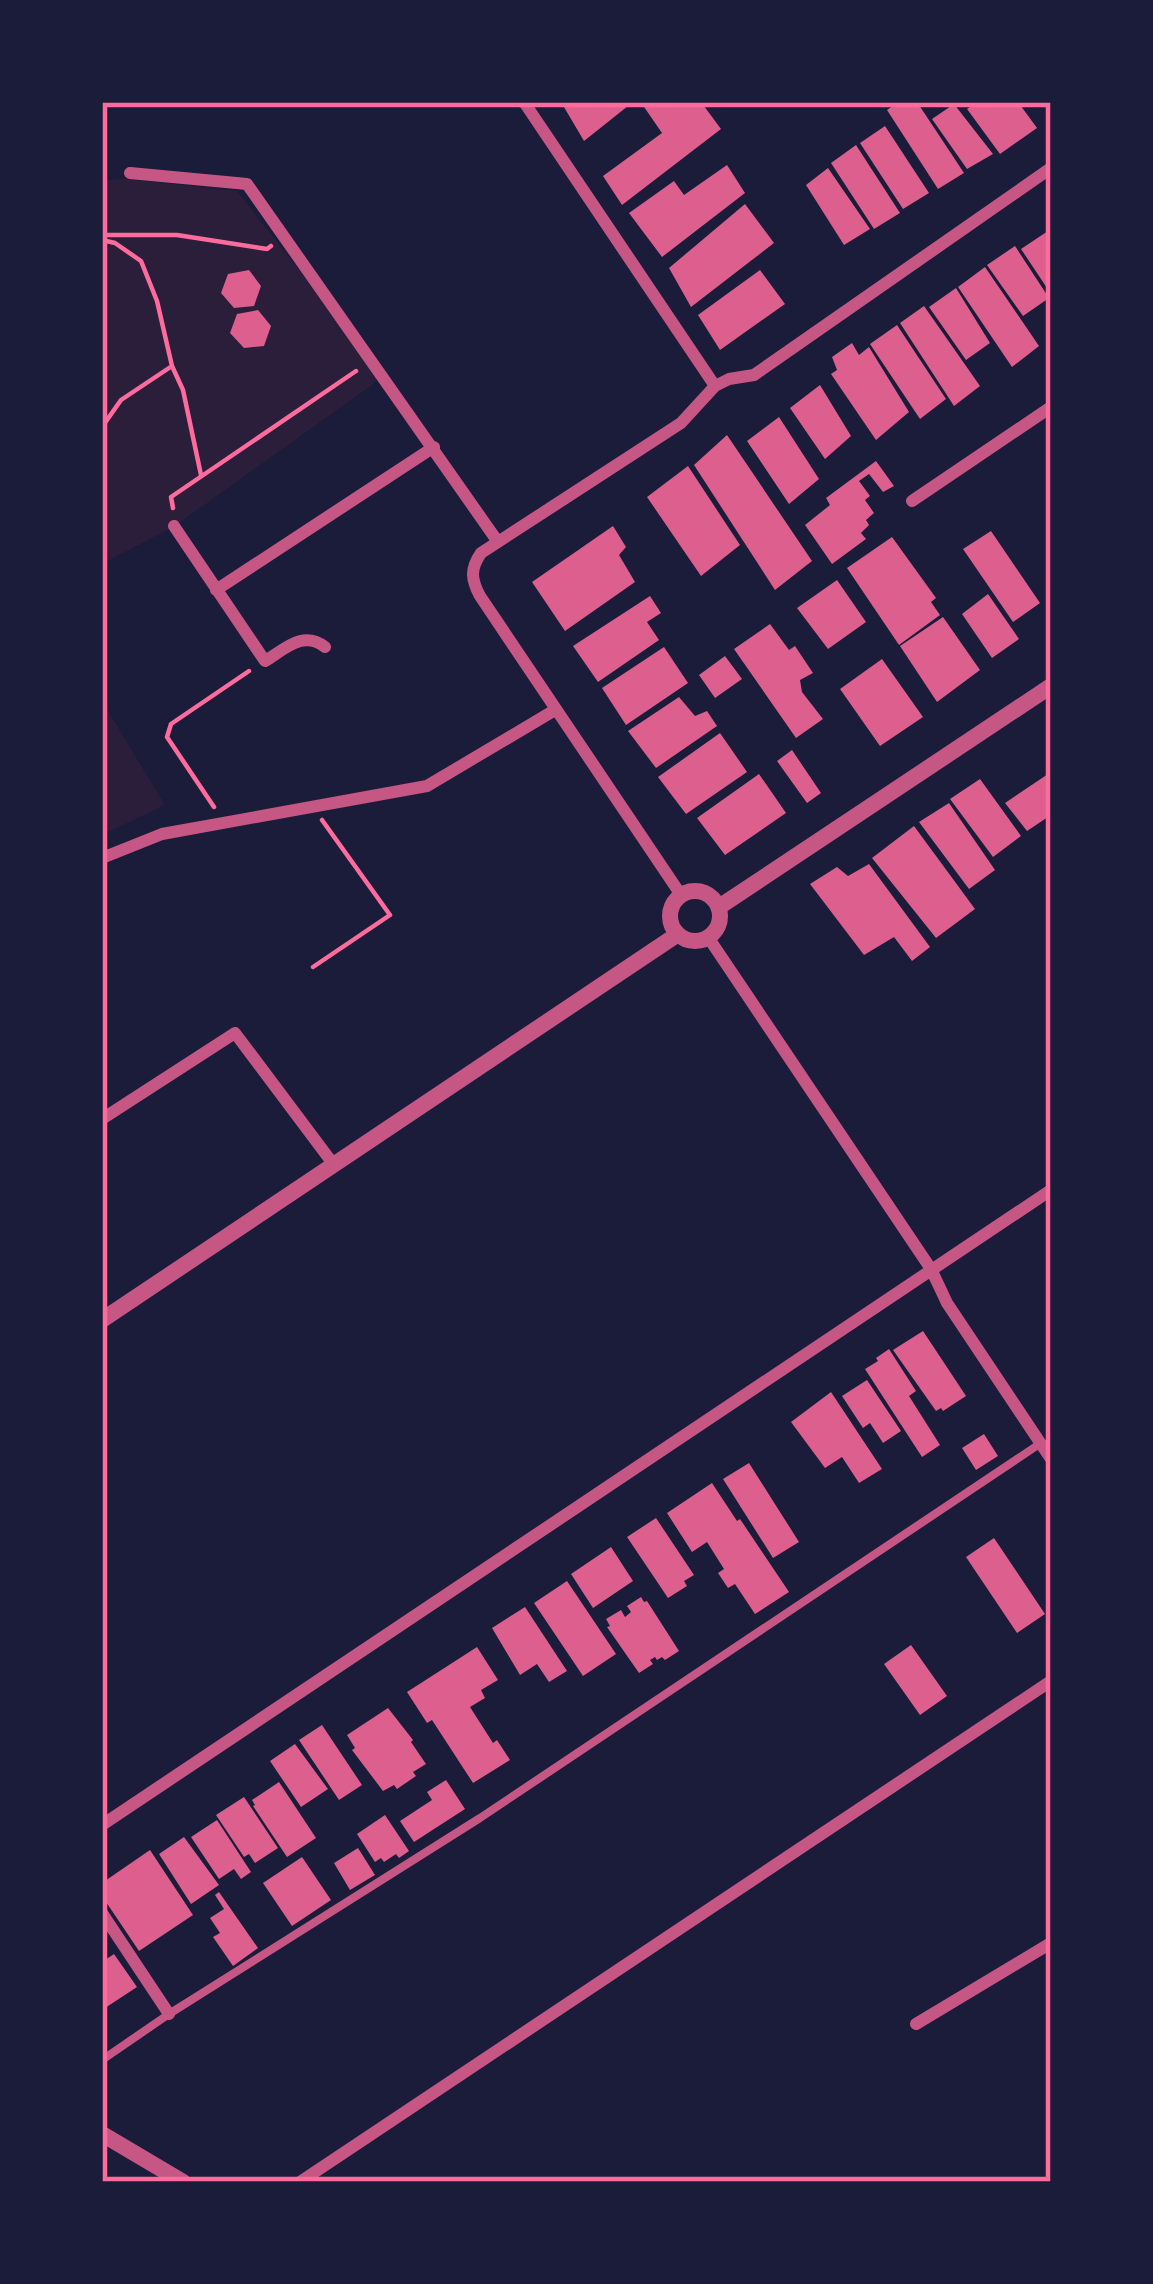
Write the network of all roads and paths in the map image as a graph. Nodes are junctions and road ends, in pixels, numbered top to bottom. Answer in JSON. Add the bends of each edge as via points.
{"nodes":[{"id":1,"x":524,"y":102,"type":"edge"},
{"id":2,"x":1051,"y":168,"type":"edge"},
{"id":3,"x":130,"y":173,"type":"dead end"},
{"id":4,"x":102,"y":237,"type":"edge"},
{"id":5,"x":267,"y":249,"type":"dead end"},
{"id":6,"x":373,"y":360,"type":"junction"},
{"id":7,"x":172,"y":366,"type":"junction"},
{"id":8,"x":715,"y":386,"type":"junction"},
{"id":9,"x":1051,"y":407,"type":"edge"},
{"id":10,"x":102,"y":427,"type":"edge"},
{"id":11,"x":434,"y":447,"type":"junction"},
{"id":12,"x":201,"y":475,"type":"junction"},
{"id":13,"x":912,"y":501,"type":"dead end"},
{"id":14,"x":175,"y":526,"type":"joint"},
{"id":15,"x":498,"y":542,"type":"junction"},
{"id":16,"x":216,"y":590,"type":"junction"},
{"id":17,"x":325,"y":647,"type":"dead end"},
{"id":18,"x":265,"y":661,"type":"junction"},
{"id":19,"x":1051,"y":686,"type":"edge"},
{"id":20,"x":555,"y":710,"type":"junction"},
{"id":21,"x":312,"y":806,"type":"junction"},
{"id":22,"x":224,"y":822,"type":"junction"},
{"id":23,"x":102,"y":858,"type":"edge"},
{"id":24,"x":681,"y":895,"type":"junction"},
{"id":25,"x":719,"y":908,"type":"junction"},
{"id":26,"x":678,"y":934,"type":"junction"},
{"id":27,"x":708,"y":937,"type":"junction"},
{"id":28,"x":313,"y":967,"type":"dead end"},
{"id":29,"x":102,"y":1119,"type":"edge"},
{"id":30,"x":334,"y":1165,"type":"junction"},
{"id":31,"x":1051,"y":1190,"type":"edge"},
{"id":32,"x":931,"y":1270,"type":"junction"},
{"id":33,"x":102,"y":1320,"type":"edge"},
{"id":34,"x":1046,"y":1440,"type":"edge"},
{"id":35,"x":1051,"y":1459,"type":"edge"},
{"id":36,"x":1051,"y":1681,"type":"edge"},
{"id":37,"x":102,"y":1825,"type":"edge"},
{"id":38,"x":102,"y":1913,"type":"edge"},
{"id":39,"x":1051,"y":1943,"type":"edge"},
{"id":40,"x":169,"y":2014,"type":"junction"},
{"id":41,"x":916,"y":2024,"type":"dead end"},
{"id":42,"x":102,"y":2060,"type":"edge"},
{"id":43,"x":102,"y":2134,"type":"edge"},
{"id":44,"x":183,"y":2182,"type":"edge"},
{"id":45,"x":300,"y":2182,"type":"edge"}],
"edges":[{"from":1,"to":8,"type":"street"},
{"from":2,"to":8,"type":"street","via":[[754,374]]},
{"from":3,"to":6,"type":"street","via":[[247,184]]},
{"from":4,"to":5,"type":"path","via":[[177,235]]},
{"from":4,"to":7,"type":"path","via":[[141,261]]},
{"from":6,"to":11,"type":"street"},
{"from":6,"to":12,"type":"path"},
{"from":7,"to":10,"type":"path","via":[[121,400]]},
{"from":7,"to":12,"type":"path"},
{"from":8,"to":15,"type":"street","via":[[681,423]]},
{"from":9,"to":13,"type":"street"},
{"from":11,"to":15,"type":"street"},
{"from":11,"to":16,"type":"street"},
{"from":12,"to":14,"type":"path","via":[[171,497]]},
{"from":14,"to":16,"type":"street"},
{"from":15,"to":20,"type":"street","via":[[481,553],[473,582]]},
{"from":16,"to":18,"type":"street"},
{"from":17,"to":18,"type":"street","via":[[299,640]]},
{"from":18,"to":22,"type":"path","via":[[171,724],[167,737]]},
{"from":19,"to":25,"type":"street"},
{"from":20,"to":21,"type":"street","via":[[427,786]]},
{"from":20,"to":24,"type":"street"},
{"from":21,"to":22,"type":"street"},
{"from":21,"to":28,"type":"path","via":[[390,915]]},
{"from":22,"to":23,"type":"street","via":[[162,834]]},
{"from":24,"to":25,"type":"street","via":[[702,892]]},
{"from":24,"to":26,"type":"street","via":[[670,914]]},
{"from":25,"to":27,"type":"street"},
{"from":26,"to":27,"type":"street"},
{"from":26,"to":30,"type":"street"},
{"from":27,"to":32,"type":"street"},
{"from":29,"to":30,"type":"street","via":[[236,1033]]},
{"from":30,"to":33,"type":"street"},
{"from":31,"to":32,"type":"street"},
{"from":32,"to":34,"type":"street"},
{"from":32,"to":37,"type":"street"},
{"from":34,"to":35,"type":"street"},
{"from":34,"to":40,"type":"lane","via":[[461,1831]]},
{"from":36,"to":45,"type":"street"},
{"from":38,"to":40,"type":"street"},
{"from":39,"to":41,"type":"street"},
{"from":40,"to":42,"type":"lane"},
{"from":43,"to":44,"type":"street"}]}
